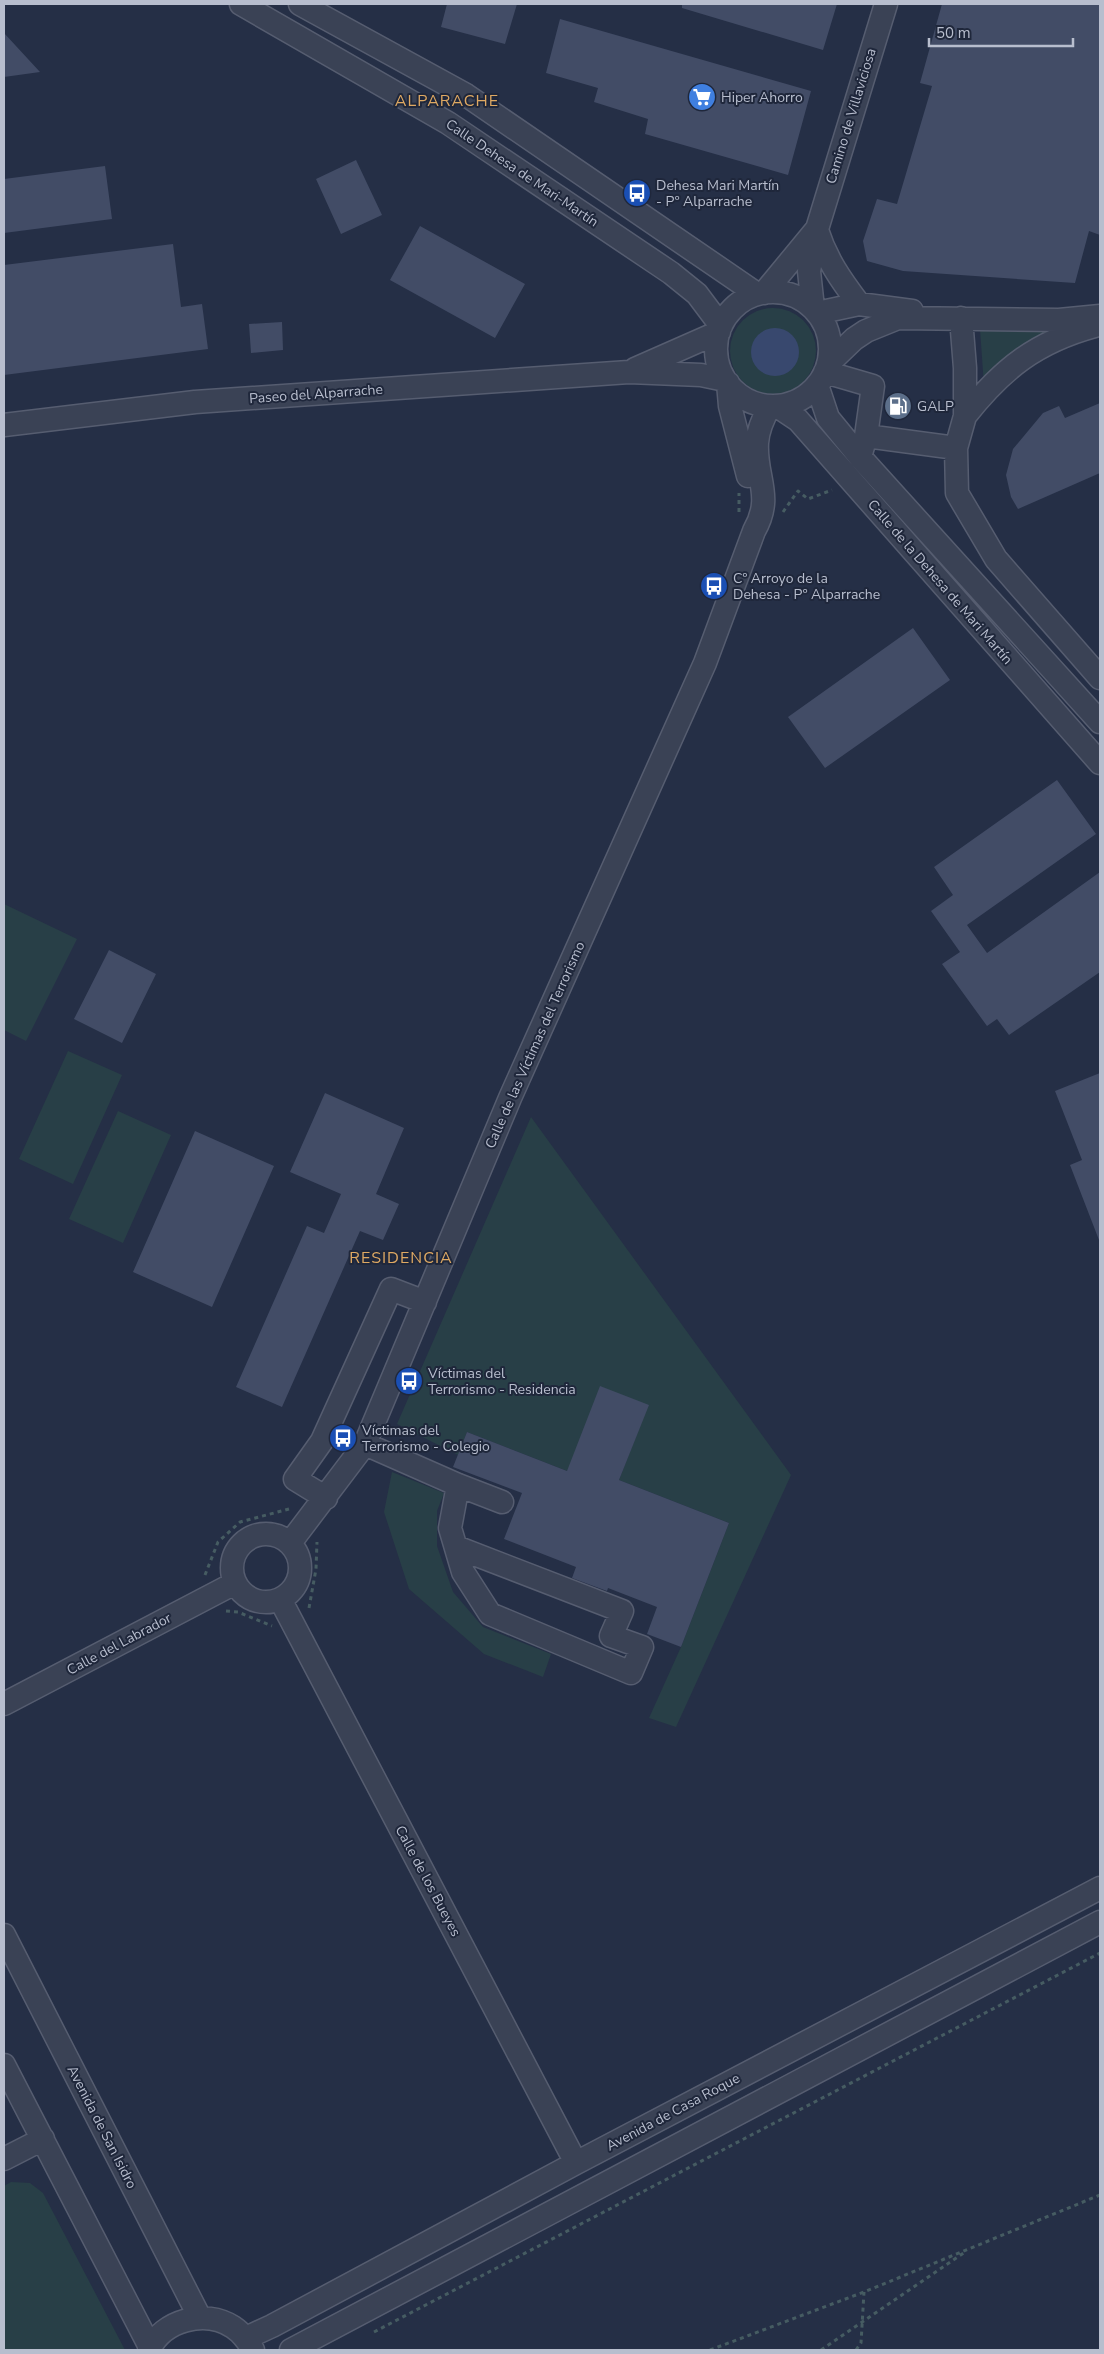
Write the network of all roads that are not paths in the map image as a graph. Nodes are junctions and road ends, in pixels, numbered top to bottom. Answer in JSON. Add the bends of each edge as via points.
{"nodes":[{"id":1,"x":230,"y":4,"type":"edge"},
{"id":2,"x":300,"y":4,"type":"edge"},
{"id":3,"x":886,"y":4,"type":"edge"},
{"id":4,"x":248,"y":8,"type":"edge"},
{"id":5,"x":817,"y":229,"type":"junction"},
{"id":6,"x":761,"y":294,"type":"junction"},
{"id":7,"x":859,"y":304,"type":"junction"},
{"id":8,"x":815,"y":311,"type":"junction"},
{"id":9,"x":1100,"y":316,"type":"edge"},
{"id":10,"x":961,"y":318,"type":"junction"},
{"id":11,"x":1100,"y":324,"type":"edge"},
{"id":12,"x":720,"y":328,"type":"junction"},
{"id":13,"x":629,"y":372,"type":"junction"},
{"id":14,"x":823,"y":374,"type":"junction"},
{"id":15,"x":726,"y":382,"type":"junction"},
{"id":16,"x":773,"y":406,"type":"junction"},
{"id":17,"x":966,"y":416,"type":"junction"},
{"id":18,"x":4,"y":425,"type":"edge"},
{"id":19,"x":863,"y":447,"type":"junction"},
{"id":20,"x":956,"y":448,"type":"junction"},
{"id":21,"x":746,"y":526,"type":"junction"},
{"id":22,"x":1098,"y":673,"type":"edge"},
{"id":23,"x":1100,"y":722,"type":"edge"},
{"id":24,"x":1100,"y":762,"type":"edge"},
{"id":25,"x":425,"y":1302,"type":"junction"},
{"id":26,"x":365,"y":1444,"type":"junction"},
{"id":27,"x":458,"y":1485,"type":"junction"},
{"id":28,"x":326,"y":1498,"type":"junction"},
{"id":29,"x":502,"y":1502,"type":"dead end"},
{"id":30,"x":290,"y":1543,"type":"junction"},
{"id":31,"x":456,"y":1547,"type":"junction"},
{"id":32,"x":235,"y":1583,"type":"junction"},
{"id":33,"x":280,"y":1599,"type":"junction"},
{"id":34,"x":4,"y":1704,"type":"edge"},
{"id":35,"x":1100,"y":1888,"type":"edge"},
{"id":36,"x":1100,"y":1922,"type":"edge"},
{"id":37,"x":4,"y":1935,"type":"edge"},
{"id":38,"x":4,"y":2065,"type":"edge"},
{"id":39,"x":43,"y":2139,"type":"junction"},
{"id":40,"x":4,"y":2159,"type":"edge"},
{"id":41,"x":576,"y":2163,"type":"junction"},
{"id":42,"x":200,"y":2318,"type":"junction"},
{"id":43,"x":250,"y":2344,"type":"edge"},
{"id":44,"x":149,"y":2349,"type":"edge"},
{"id":45,"x":291,"y":2350,"type":"edge"}],
"edges":[{"from":1,"to":4,"type":"street","name":"Calle Dehesa de Mari-Martín"},
{"from":2,"to":6,"type":"street","via":[[466,94]]},
{"from":3,"to":5,"type":"street","name":"Camino de Villaviciosa"},
{"from":4,"to":12,"type":"street","name":"Calle Dehesa de Mari-Martín","via":[[448,124],[671,273],[697,294]]},
{"from":5,"to":6,"type":"street","name":"Camino de Villaviciosa"},
{"from":5,"to":7,"type":"street","via":[[827,258]]},
{"from":5,"to":8,"type":"street","name":"Camino de Villaviciosa","via":[[809,271]]},
{"from":6,"to":8,"type":"street","via":[[782,293],[799,298]]},
{"from":6,"to":12,"type":"street","via":[[736,306]]},
{"from":7,"to":8,"type":"street"},
{"from":7,"to":10,"type":"street"},
{"from":8,"to":14,"type":"street","via":[[826,328],[830,346]]},
{"from":9,"to":10,"type":"street","via":[[1059,320]]},
{"from":10,"to":14,"type":"street","via":[[898,318],[854,339]]},
{"from":10,"to":17,"type":"street"},
{"from":11,"to":17,"type":"street","via":[[1060,337],[1026,354],[979,398]]},
{"from":12,"to":13,"type":"street","name":"Paseo del Alparrache"},
{"from":12,"to":15,"type":"street","via":[[716,348],[718,365]]},
{"from":13,"to":15,"type":"street","name":"Paseo del Alparrache","via":[[702,376]]},
{"from":13,"to":18,"type":"street","name":"Paseo del Alparrache","via":[[195,402]]},
{"from":14,"to":16,"type":"street","via":[[806,395]]},
{"from":14,"to":19,"type":"street","name":"Calle de la Dehesa de Mari Martín","via":[[828,418]]},
{"from":14,"to":19,"type":"street","via":[[873,386]]},
{"from":15,"to":16,"type":"street","via":[[739,395]]},
{"from":15,"to":21,"type":"street","name":"Calle de las Víctimas del Terrorismo","via":[[751,489]]},
{"from":16,"to":21,"type":"street","name":"Calle de las Víctimas del Terrorismo","via":[[759,427],[757,441],[764,503],[762,517]]},
{"from":16,"to":24,"type":"street","name":"Calle de la Dehesa de Mari Martín","via":[[798,420]]},
{"from":17,"to":20,"type":"street"},
{"from":19,"to":20,"type":"street"},
{"from":19,"to":23,"type":"street","name":"Calle de la Dehesa de Mari Martín"},
{"from":20,"to":22,"type":"street","via":[[957,493],[996,559]]},
{"from":21,"to":25,"type":"street","name":"Calle de las Víctimas del Terrorismo","via":[[706,664],[510,1098]]},
{"from":25,"to":26,"type":"street","name":"Calle de las Víctimas del Terrorismo"},
{"from":25,"to":28,"type":"street","via":[[390,1289],[322,1441],[295,1479]]},
{"from":26,"to":27,"type":"street"},
{"from":26,"to":28,"type":"street","name":"Calle de las Víctimas del Terrorismo"},
{"from":27,"to":29,"type":"street"},
{"from":27,"to":31,"type":"street","via":[[450,1528]]},
{"from":28,"to":30,"type":"street","name":"Calle de las Víctimas del Terrorismo"},
{"from":30,"to":32,"type":"street","via":[[278,1536],[251,1537],[233,1556]]},
{"from":30,"to":33,"type":"street","via":[[297,1554],[298,1580]]},
{"from":31,"to":31,"type":"street","via":[[464,1572],[490,1614],[631,1673],[642,1647],[611,1636],[622,1611]]},
{"from":32,"to":33,"type":"street","via":[[243,1594],[254,1600],[268,1602]]},
{"from":32,"to":34,"type":"street","name":"Calle del Labrador"},
{"from":33,"to":41,"type":"street","name":"Calle de los Bueyes"},
{"from":35,"to":41,"type":"street","name":"Avenida de Casa Roque"},
{"from":36,"to":45,"type":"street"},
{"from":37,"to":42,"type":"street","name":"Avenida de San Isidro"},
{"from":38,"to":39,"type":"street"},
{"from":39,"to":40,"type":"street"},
{"from":39,"to":44,"type":"street"},
{"from":41,"to":43,"type":"street","name":"Avenida de Casa Roque","via":[[281,2322]]},
{"from":42,"to":43,"type":"street","via":[[217,2320],[233,2327]]},
{"from":42,"to":44,"type":"street","via":[[180,2322],[163,2332]]}]}
